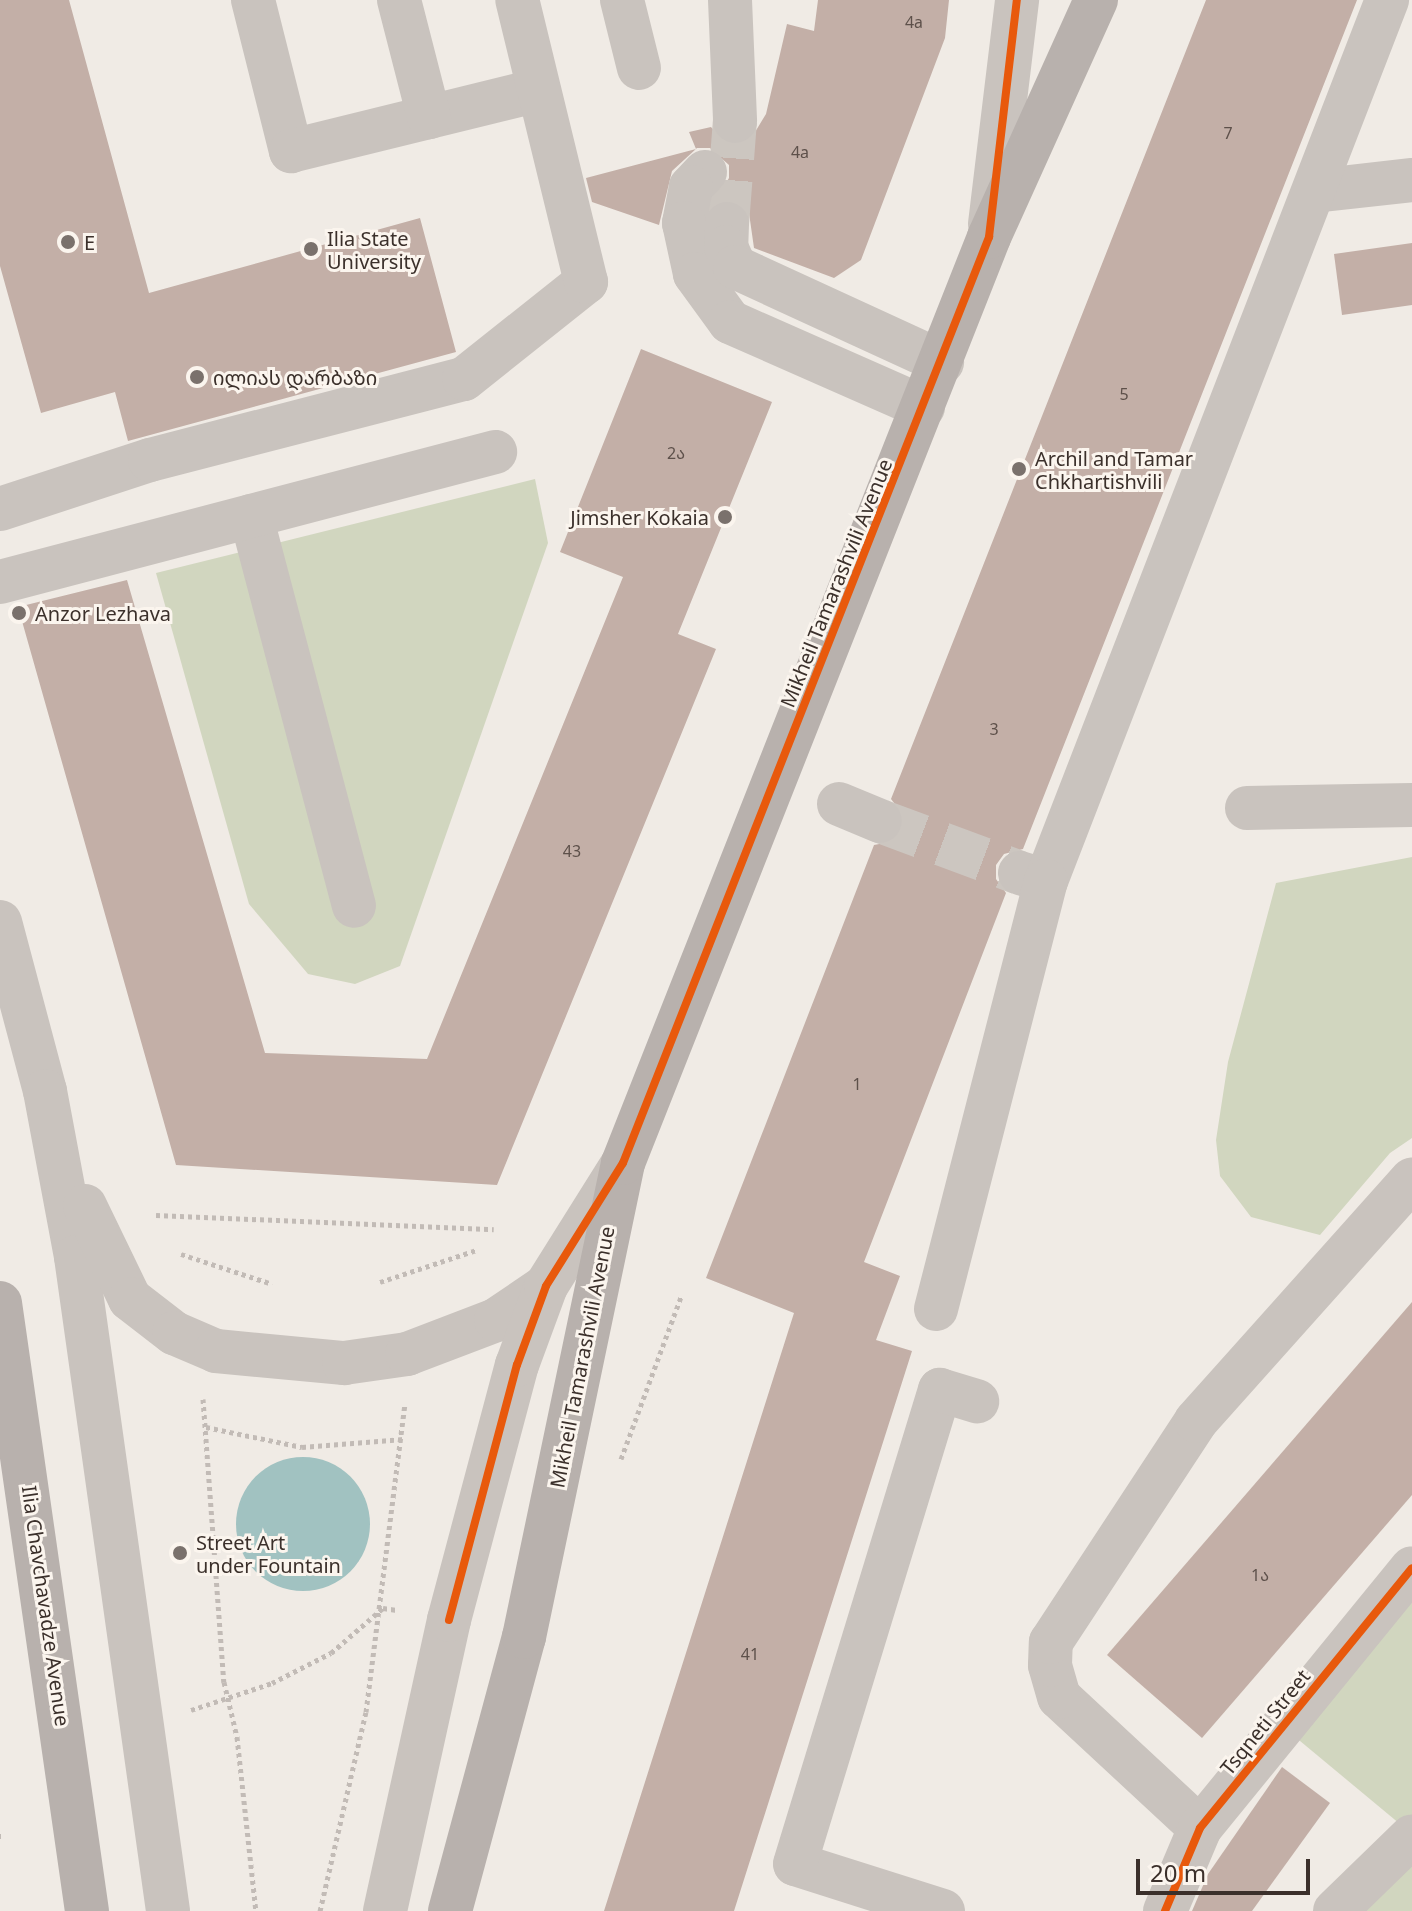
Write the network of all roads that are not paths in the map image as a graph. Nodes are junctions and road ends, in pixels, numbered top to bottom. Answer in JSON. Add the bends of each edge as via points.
{"nodes":[{"id":1,"x":253,"y":0,"type":"edge"},
{"id":2,"x":399,"y":0,"type":"edge"},
{"id":3,"x":517,"y":0,"type":"edge"},
{"id":4,"x":622,"y":0,"type":"edge"},
{"id":5,"x":730,"y":0,"type":"edge"},
{"id":6,"x":1017,"y":0,"type":"edge"},
{"id":7,"x":1096,"y":0,"type":"edge"},
{"id":8,"x":1387,"y":0,"type":"edge"},
{"id":9,"x":639,"y":68,"type":"dead end"},
{"id":10,"x":539,"y":90,"type":"junction"},
{"id":11,"x":429,"y":117,"type":"junction"},
{"id":12,"x":735,"y":121,"type":"tunnel mouth"},
{"id":13,"x":705,"y":172,"type":"dead end"},
{"id":14,"x":1412,"y":180,"type":"edge"},
{"id":15,"x":1314,"y":191,"type":"junction"},
{"id":16,"x":727,"y":224,"type":"tunnel mouth"},
{"id":17,"x":989,"y":237,"type":"junction"},
{"id":18,"x":942,"y":362,"type":"junction"},
{"id":19,"x":923,"y":407,"type":"junction"},
{"id":20,"x":495,"y":452,"type":"dead end"},
{"id":21,"x":0,"y":509,"type":"edge"},
{"id":22,"x":251,"y":516,"type":"junction"},
{"id":23,"x":0,"y":582,"type":"edge"},
{"id":24,"x":839,"y":804,"type":"dead end"},
{"id":25,"x":1412,"y":805,"type":"edge"},
{"id":26,"x":1247,"y":808,"type":"dead end"},
{"id":27,"x":880,"y":821,"type":"tunnel mouth"},
{"id":28,"x":354,"y":906,"type":"dead end"},
{"id":29,"x":0,"y":922,"type":"edge"},
{"id":30,"x":45,"y":1091,"type":"junction"},
{"id":31,"x":623,"y":1163,"type":"junction"},
{"id":32,"x":1412,"y":1179,"type":"edge"},
{"id":33,"x":546,"y":1286,"type":"junction"},
{"id":34,"x":0,"y":1303,"type":"edge"},
{"id":35,"x":936,"y":1309,"type":"dead end"},
{"id":36,"x":977,"y":1401,"type":"dead end"},
{"id":37,"x":1412,"y":1568,"type":"edge"},
{"id":38,"x":1200,"y":1828,"type":"junction"},
{"id":39,"x":1412,"y":1836,"type":"edge"},
{"id":40,"x":87,"y":1911,"type":"edge"},
{"id":41,"x":168,"y":1911,"type":"edge"},
{"id":42,"x":385,"y":1911,"type":"edge"},
{"id":43,"x":450,"y":1911,"type":"edge"},
{"id":44,"x":943,"y":1911,"type":"edge"},
{"id":45,"x":1165,"y":1911,"type":"edge"},
{"id":46,"x":1335,"y":1911,"type":"edge"}],
"edges":[{"from":1,"to":11,"type":"street","via":[[291,151]]},
{"from":2,"to":11,"type":"street"},
{"from":3,"to":10,"type":"street"},
{"from":4,"to":9,"type":"street"},
{"from":5,"to":12,"type":"street"},
{"from":6,"to":17,"type":"street","name":"Mikheil Tamarashvili Avenue"},
{"from":7,"to":17,"type":"main road","name":"Mikheil Tamarashvili Avenue"},
{"from":8,"to":15,"type":"street"},
{"from":10,"to":11,"type":"street"},
{"from":10,"to":21,"type":"street","via":[[586,282],[464,379],[150,460]]},
{"from":13,"to":19,"type":"street","via":[[691,187],[684,223],[695,274],[730,322]]},
{"from":14,"to":15,"type":"street"},
{"from":15,"to":35,"type":"street","via":[[1033,877]]},
{"from":16,"to":18,"type":"street","via":[[735,267]]},
{"from":17,"to":18,"type":"main road","name":"Mikheil Tamarashvili Avenue"},
{"from":18,"to":19,"type":"main road","name":"Mikheil Tamarashvili Avenue"},
{"from":19,"to":31,"type":"main road","name":"Mikheil Tamarashvili Avenue"},
{"from":20,"to":22,"type":"street"},
{"from":22,"to":23,"type":"street"},
{"from":22,"to":28,"type":"street"},
{"from":24,"to":27,"type":"street"},
{"from":25,"to":26,"type":"street"},
{"from":29,"to":30,"type":"street"},
{"from":30,"to":33,"type":"street","via":[[105,1256],[130,1299],[174,1333],[216,1351],[344,1363],[407,1354],[472,1331]]},
{"from":30,"to":41,"type":"street","via":[[76,1257]]},
{"from":31,"to":33,"type":"street"},
{"from":31,"to":43,"type":"main road","name":"Mikheil Tamarashvili Avenue","via":[[524,1637]]},
{"from":32,"to":38,"type":"street","via":[[1196,1421],[1051,1642],[1059,1697]]},
{"from":33,"to":42,"type":"street","via":[[483,1487]]},
{"from":34,"to":40,"type":"main road","name":"Ilia Chavchavadze Avenue"},
{"from":36,"to":44,"type":"street","via":[[940,1390],[795,1864]]},
{"from":37,"to":38,"type":"street","name":"Tsqneti Street"},
{"from":38,"to":45,"type":"street","name":"Tsqneti Street"},
{"from":39,"to":46,"type":"street"}]}
